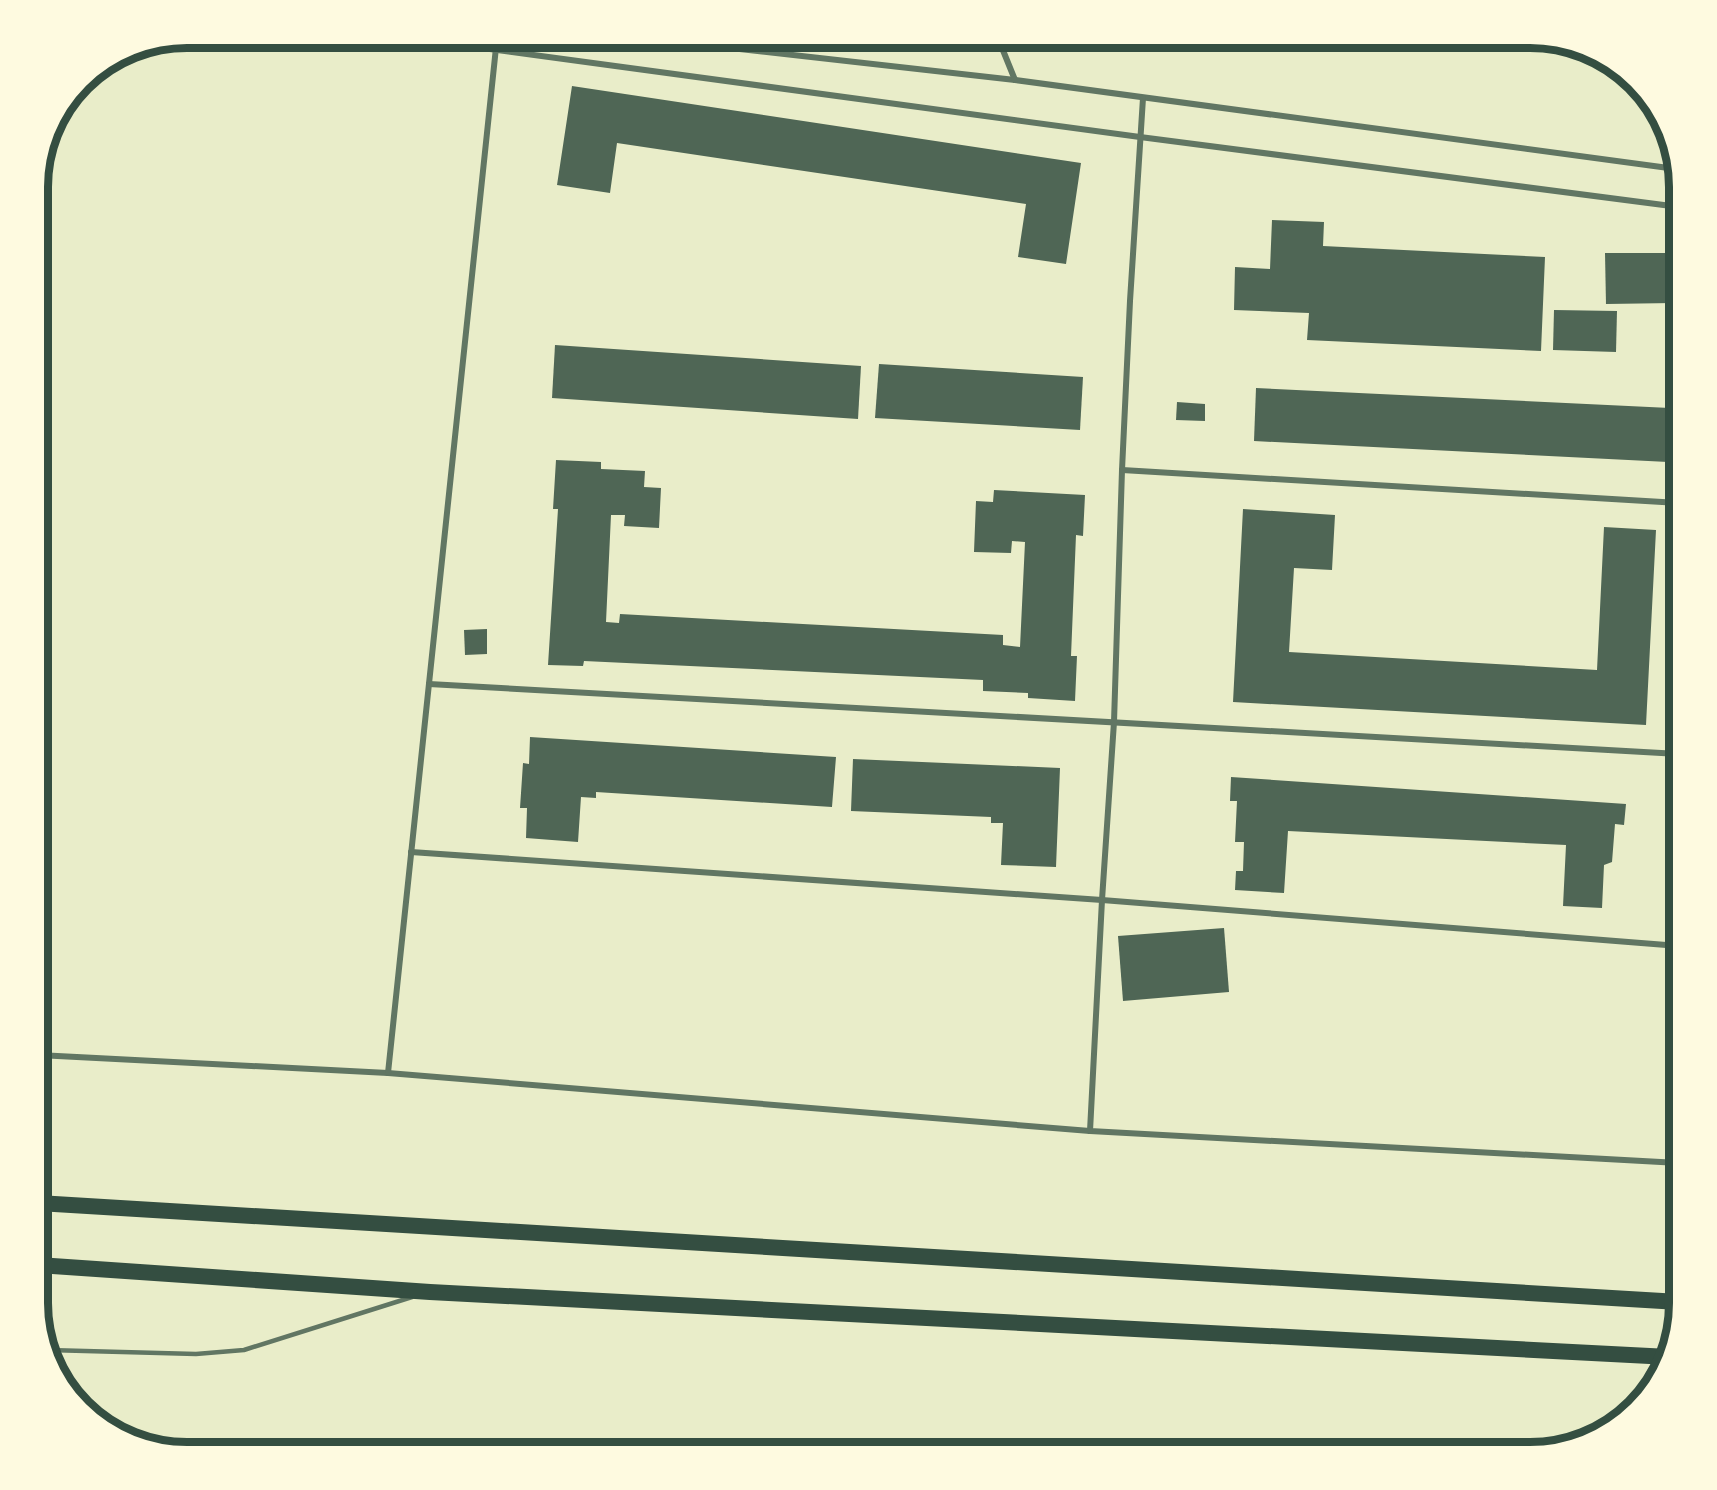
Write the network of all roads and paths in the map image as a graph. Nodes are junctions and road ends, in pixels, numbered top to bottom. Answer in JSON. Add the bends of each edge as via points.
{"nodes":[{"id":1,"x":488,"y":48,"type":"edge"},
{"id":2,"x":730,"y":48,"type":"edge"},
{"id":3,"x":1002,"y":48,"type":"edge"},
{"id":4,"x":496,"y":49,"type":"junction"},
{"id":5,"x":1015,"y":80,"type":"junction"},
{"id":6,"x":1143,"y":98,"type":"junction"},
{"id":7,"x":1140,"y":137,"type":"junction"},
{"id":8,"x":1667,"y":168,"type":"edge"},
{"id":9,"x":1669,"y":206,"type":"edge"},
{"id":10,"x":1122,"y":470,"type":"junction"},
{"id":11,"x":1669,"y":502,"type":"edge"},
{"id":12,"x":429,"y":684,"type":"junction"},
{"id":13,"x":1114,"y":722,"type":"junction"},
{"id":14,"x":1669,"y":753,"type":"edge"},
{"id":15,"x":411,"y":852,"type":"junction"},
{"id":16,"x":1102,"y":900,"type":"junction"},
{"id":17,"x":1669,"y":945,"type":"edge"},
{"id":18,"x":48,"y":1056,"type":"edge"},
{"id":19,"x":388,"y":1073,"type":"junction"},
{"id":20,"x":1090,"y":1131,"type":"junction"},
{"id":21,"x":1669,"y":1162,"type":"edge"},
{"id":22,"x":48,"y":1204,"type":"edge"},
{"id":23,"x":48,"y":1266,"type":"edge"},
{"id":24,"x":430,"y":1292,"type":"junction"},
{"id":25,"x":1669,"y":1301,"type":"edge"},
{"id":26,"x":56,"y":1350,"type":"edge"},
{"id":27,"x":1658,"y":1356,"type":"edge"}],
"edges":[{"from":1,"to":4,"type":"street"},
{"from":2,"to":5,"type":"street"},
{"from":3,"to":5,"type":"street"},
{"from":4,"to":7,"type":"street"},
{"from":4,"to":12,"type":"street"},
{"from":5,"to":6,"type":"street"},
{"from":6,"to":7,"type":"street"},
{"from":6,"to":8,"type":"street"},
{"from":7,"to":9,"type":"street"},
{"from":7,"to":10,"type":"street"},
{"from":10,"to":11,"type":"street"},
{"from":10,"to":13,"type":"street"},
{"from":12,"to":13,"type":"street"},
{"from":12,"to":15,"type":"street"},
{"from":13,"to":14,"type":"street"},
{"from":13,"to":16,"type":"street"},
{"from":15,"to":16,"type":"street"},
{"from":15,"to":19,"type":"street"},
{"from":16,"to":17,"type":"street"},
{"from":16,"to":20,"type":"street"},
{"from":18,"to":19,"type":"street"},
{"from":19,"to":20,"type":"street"},
{"from":20,"to":21,"type":"street"},
{"from":22,"to":25,"type":"highway"},
{"from":23,"to":24,"type":"highway"},
{"from":24,"to":26,"type":"lane","via":[[244,1350],[196,1354]]},
{"from":24,"to":27,"type":"highway"}]}
